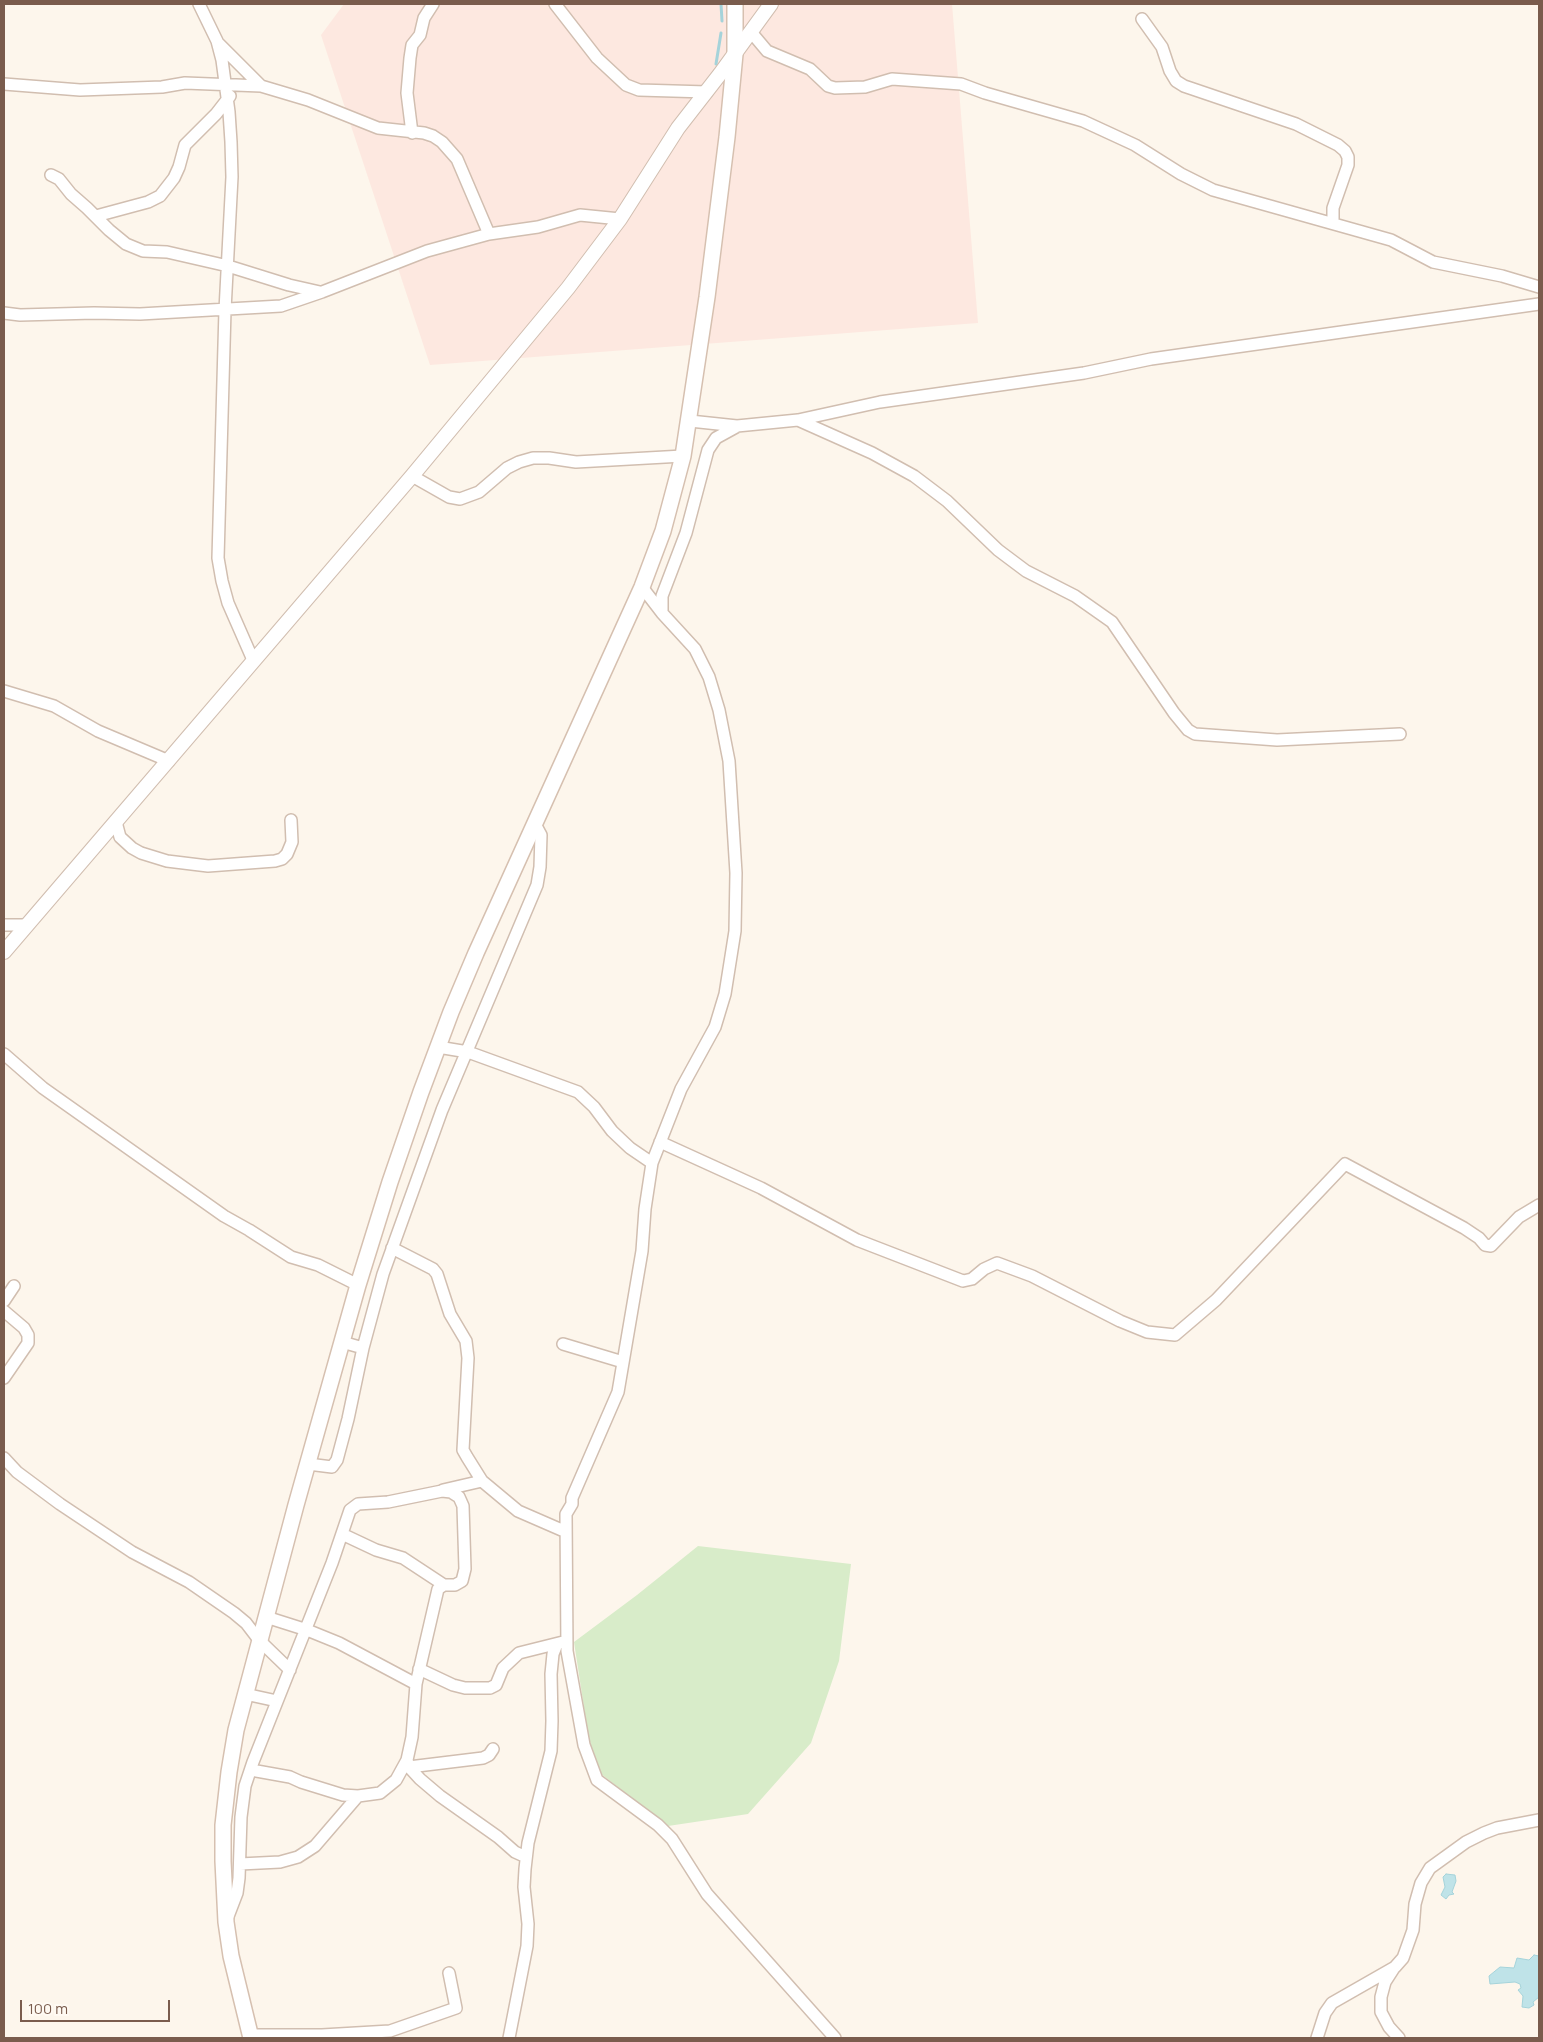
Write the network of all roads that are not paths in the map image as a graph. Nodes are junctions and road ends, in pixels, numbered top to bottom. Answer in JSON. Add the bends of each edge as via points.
{"nodes":[{"id":1,"x":199,"y":4,"type":"edge"},
{"id":2,"x":433,"y":4,"type":"edge"},
{"id":3,"x":555,"y":4,"type":"edge"},
{"id":4,"x":735,"y":4,"type":"edge"},
{"id":5,"x":770,"y":4,"type":"edge"},
{"id":6,"x":1142,"y":19,"type":"dead end"},
{"id":7,"x":751,"y":32,"type":"junction"},
{"id":8,"x":217,"y":41,"type":"junction"},
{"id":9,"x":735,"y":54,"type":"junction"},
{"id":10,"x":4,"y":84,"type":"edge"},
{"id":11,"x":226,"y":84,"type":"junction"},
{"id":12,"x":247,"y":85,"type":"junction"},
{"id":13,"x":260,"y":86,"type":"junction"},
{"id":14,"x":707,"y":92,"type":"junction"},
{"id":15,"x":228,"y":100,"type":"junction"},
{"id":16,"x":412,"y":133,"type":"junction"},
{"id":17,"x":51,"y":175,"type":"dead end"},
{"id":18,"x":96,"y":216,"type":"junction"},
{"id":19,"x":620,"y":219,"type":"junction"},
{"id":20,"x":1333,"y":223,"type":"junction"},
{"id":21,"x":488,"y":234,"type":"junction"},
{"id":22,"x":228,"y":266,"type":"junction"},
{"id":23,"x":1539,"y":287,"type":"edge"},
{"id":24,"x":322,"y":292,"type":"junction"},
{"id":25,"x":1539,"y":304,"type":"edge"},
{"id":26,"x":225,"y":310,"type":"junction"},
{"id":27,"x":4,"y":313,"type":"edge"},
{"id":28,"x":798,"y":420,"type":"junction"},
{"id":29,"x":690,"y":421,"type":"junction"},
{"id":30,"x":737,"y":426,"type":"junction"},
{"id":31,"x":683,"y":456,"type":"junction"},
{"id":32,"x":412,"y":476,"type":"junction"},
{"id":33,"x":642,"y":587,"type":"junction"},
{"id":34,"x":662,"y":613,"type":"junction"},
{"id":35,"x":253,"y":660,"type":"junction"},
{"id":36,"x":4,"y":691,"type":"edge"},
{"id":37,"x":1400,"y":734,"type":"dead end"},
{"id":38,"x":169,"y":761,"type":"junction"},
{"id":39,"x":291,"y":820,"type":"dead end"},
{"id":40,"x":116,"y":822,"type":"junction"},
{"id":41,"x":534,"y":822,"type":"junction"},
{"id":42,"x":4,"y":925,"type":"edge"},
{"id":43,"x":27,"y":926,"type":"junction"},
{"id":44,"x":4,"y":952,"type":"edge"},
{"id":45,"x":438,"y":1047,"type":"junction"},
{"id":46,"x":468,"y":1052,"type":"junction"},
{"id":47,"x":4,"y":1054,"type":"edge"},
{"id":48,"x":660,"y":1142,"type":"junction"},
{"id":49,"x":652,"y":1163,"type":"junction"},
{"id":50,"x":1539,"y":1205,"type":"edge"},
{"id":51,"x":392,"y":1248,"type":"junction"},
{"id":52,"x":358,"y":1285,"type":"junction"},
{"id":53,"x":14,"y":1286,"type":"dead end"},
{"id":54,"x":4,"y":1301,"type":"edge"},
{"id":55,"x":4,"y":1311,"type":"edge"},
{"id":56,"x":342,"y":1342,"type":"junction"},
{"id":57,"x":563,"y":1344,"type":"dead end"},
{"id":58,"x":363,"y":1348,"type":"junction"},
{"id":59,"x":624,"y":1362,"type":"junction"},
{"id":60,"x":4,"y":1378,"type":"edge"},
{"id":61,"x":4,"y":1458,"type":"edge"},
{"id":62,"x":308,"y":1464,"type":"junction"},
{"id":63,"x":482,"y":1480,"type":"junction"},
{"id":64,"x":442,"y":1490,"type":"junction"},
{"id":65,"x":564,"y":1530,"type":"junction"},
{"id":66,"x":342,"y":1534,"type":"junction"},
{"id":67,"x":444,"y":1585,"type":"junction"},
{"id":68,"x":266,"y":1617,"type":"junction"},
{"id":69,"x":307,"y":1630,"type":"junction"},
{"id":70,"x":259,"y":1640,"type":"junction"},
{"id":71,"x":562,"y":1643,"type":"junction"},
{"id":72,"x":419,"y":1669,"type":"junction"},
{"id":73,"x":290,"y":1670,"type":"junction"},
{"id":74,"x":416,"y":1684,"type":"junction"},
{"id":75,"x":245,"y":1694,"type":"junction"},
{"id":76,"x":277,"y":1701,"type":"junction"},
{"id":77,"x":493,"y":1749,"type":"dead end"},
{"id":78,"x":408,"y":1763,"type":"junction"},
{"id":79,"x":251,"y":1770,"type":"junction"},
{"id":80,"x":358,"y":1796,"type":"junction"},
{"id":81,"x":1539,"y":1820,"type":"edge"},
{"id":82,"x":526,"y":1857,"type":"junction"},
{"id":83,"x":240,"y":1864,"type":"junction"},
{"id":84,"x":226,"y":1922,"type":"junction"},
{"id":85,"x":1394,"y":1967,"type":"junction"},
{"id":86,"x":450,"y":1973,"type":"dead end"},
{"id":87,"x":251,"y":2037,"type":"edge"},
{"id":88,"x":509,"y":2038,"type":"edge"},
{"id":89,"x":835,"y":2038,"type":"edge"},
{"id":90,"x":1317,"y":2038,"type":"edge"},
{"id":91,"x":1399,"y":2038,"type":"edge"}],
"edges":[{"from":1,"to":8,"type":"street"},
{"from":2,"to":16,"type":"street","via":[[424,18],[420,35],[412,45],[407,94]]},
{"from":3,"to":14,"type":"street","via":[[597,58],[626,86],[639,90]]},
{"from":4,"to":9,"type":"main road"},
{"from":5,"to":7,"type":"street"},
{"from":6,"to":20,"type":"street","via":[[1162,47],[1176,81],[1296,124],[1345,151],[1348,165],[1334,208]]},
{"from":7,"to":9,"type":"street"},
{"from":7,"to":20,"type":"street","via":[[767,51],[810,69],[828,86],[865,87],[892,79],[962,84],[1082,122],[1135,146],[1213,190]]},
{"from":8,"to":11,"type":"street"},
{"from":8,"to":13,"type":"street"},
{"from":9,"to":14,"type":"street"},
{"from":9,"to":29,"type":"main road"},
{"from":10,"to":11,"type":"street","via":[[80,90],[185,83]]},
{"from":11,"to":12,"type":"street"},
{"from":11,"to":15,"type":"street"},
{"from":12,"to":13,"type":"street"},
{"from":12,"to":15,"type":"street","via":[[237,88]]},
{"from":13,"to":16,"type":"street","via":[[308,100],[378,128]]},
{"from":14,"to":19,"type":"street","via":[[678,128]]},
{"from":15,"to":18,"type":"street","via":[[185,146],[180,167],[160,196]]},
{"from":15,"to":22,"type":"street","via":[[232,177]]},
{"from":16,"to":21,"type":"street","via":[[433,136],[457,159]]},
{"from":17,"to":18,"type":"street"},
{"from":18,"to":22,"type":"street","via":[[126,244],[143,251],[167,252]]},
{"from":19,"to":21,"type":"street","via":[[580,215],[538,227]]},
{"from":19,"to":32,"type":"street","via":[[568,288]]},
{"from":20,"to":23,"type":"street","via":[[1391,240],[1433,262]]},
{"from":21,"to":24,"type":"street","via":[[427,251]]},
{"from":22,"to":24,"type":"street"},
{"from":22,"to":26,"type":"street"},
{"from":24,"to":26,"type":"street","via":[[281,306]]},
{"from":25,"to":28,"type":"street","via":[[1151,359],[1084,373],[880,402]]},
{"from":26,"to":27,"type":"street","via":[[140,314]]},
{"from":26,"to":35,"type":"street","via":[[218,558],[228,603]]},
{"from":28,"to":30,"type":"street"},
{"from":28,"to":37,"type":"street","via":[[914,476],[1019,566],[1075,596],[1112,622],[1174,713],[1195,734],[1278,740]]},
{"from":29,"to":30,"type":"street"},
{"from":29,"to":31,"type":"main road"},
{"from":30,"to":34,"type":"street","via":[[716,438],[708,450],[686,533],[662,596]]},
{"from":31,"to":32,"type":"street","via":[[576,462],[533,458],[507,468],[479,492],[460,499],[449,497]]},
{"from":31,"to":33,"type":"main road","via":[[664,531]]},
{"from":32,"to":35,"type":"street"},
{"from":33,"to":34,"type":"street"},
{"from":33,"to":41,"type":"main road"},
{"from":34,"to":48,"type":"street","via":[[695,649],[720,710],[729,761],[737,898],[729,972],[715,1027],[681,1089]]},
{"from":35,"to":38,"type":"street"},
{"from":36,"to":38,"type":"street","via":[[54,706],[98,731]]},
{"from":38,"to":40,"type":"street"},
{"from":39,"to":40,"type":"street","via":[[292,842],[282,859],[208,866],[167,861],[141,853],[120,837]]},
{"from":40,"to":43,"type":"street"},
{"from":41,"to":45,"type":"main road"},
{"from":41,"to":46,"type":"street","via":[[541,835],[537,886]]},
{"from":42,"to":43,"type":"street"},
{"from":43,"to":44,"type":"street"},
{"from":45,"to":46,"type":"street"},
{"from":45,"to":52,"type":"main road"},
{"from":46,"to":49,"type":"street","via":[[578,1092],[612,1131]]},
{"from":46,"to":51,"type":"street","via":[[442,1110]]},
{"from":47,"to":52,"type":"street","via":[[43,1088],[224,1216],[291,1257],[318,1265]]},
{"from":48,"to":49,"type":"street"},
{"from":48,"to":50,"type":"street","via":[[761,1188],[857,1240],[963,1281],[997,1263],[1032,1276],[1147,1332],[1175,1335],[1216,1300],[1345,1164],[1464,1228],[1485,1245],[1491,1246],[1519,1217]]},
{"from":49,"to":59,"type":"street"},
{"from":51,"to":58,"type":"street"},
{"from":51,"to":63,"type":"street","via":[[437,1274],[450,1314],[466,1341],[463,1450]]},
{"from":52,"to":56,"type":"main road"},
{"from":53,"to":54,"type":"street"},
{"from":55,"to":60,"type":"street","via":[[24,1328],[28,1343]]},
{"from":56,"to":58,"type":"street"},
{"from":56,"to":62,"type":"main road"},
{"from":57,"to":59,"type":"street"},
{"from":58,"to":62,"type":"street","via":[[337,1460],[332,1467]]},
{"from":59,"to":65,"type":"street","via":[[618,1392],[572,1498]]},
{"from":61,"to":70,"type":"street","via":[[24,1477],[100,1531],[223,1605],[246,1623]]},
{"from":62,"to":68,"type":"main road"},
{"from":63,"to":64,"type":"street"},
{"from":63,"to":65,"type":"street","via":[[518,1511]]},
{"from":64,"to":66,"type":"street","via":[[353,1506]]},
{"from":64,"to":67,"type":"street","via":[[459,1496],[463,1506],[465,1562],[462,1582],[456,1586]]},
{"from":65,"to":71,"type":"street"},
{"from":66,"to":67,"type":"street","via":[[403,1558]]},
{"from":66,"to":69,"type":"street"},
{"from":67,"to":72,"type":"street","via":[[438,1589]]},
{"from":68,"to":69,"type":"street"},
{"from":68,"to":70,"type":"main road"},
{"from":69,"to":73,"type":"street"},
{"from":69,"to":74,"type":"street"},
{"from":70,"to":73,"type":"street"},
{"from":70,"to":75,"type":"main road"},
{"from":71,"to":72,"type":"street","via":[[519,1653],[503,1668],[496,1685],[490,1688],[452,1685]]},
{"from":71,"to":82,"type":"street","via":[[553,1654],[551,1752]]},
{"from":71,"to":89,"type":"street","via":[[584,1746],[597,1780],[672,1839],[707,1894]]},
{"from":72,"to":74,"type":"street"},
{"from":73,"to":76,"type":"street"},
{"from":74,"to":78,"type":"street"},
{"from":75,"to":76,"type":"street"},
{"from":75,"to":84,"type":"main road","via":[[226,1798],[223,1861]]},
{"from":76,"to":79,"type":"street"},
{"from":77,"to":78,"type":"street","via":[[483,1758]]},
{"from":78,"to":80,"type":"street","via":[[396,1780],[380,1793]]},
{"from":78,"to":82,"type":"street","via":[[420,1779],[440,1796]]},
{"from":79,"to":80,"type":"street","via":[[290,1777],[342,1795]]},
{"from":79,"to":83,"type":"street","via":[[245,1786],[241,1817]]},
{"from":80,"to":83,"type":"street","via":[[315,1846],[298,1857],[280,1862]]},
{"from":81,"to":85,"type":"street","via":[[1484,1833],[1430,1868],[1421,1883],[1409,1945]]},
{"from":82,"to":88,"type":"street","via":[[527,1946]]},
{"from":83,"to":84,"type":"street","via":[[237,1893]]},
{"from":84,"to":87,"type":"main road"},
{"from":85,"to":90,"type":"street","via":[[1332,2003]]},
{"from":85,"to":91,"type":"street","via":[[1385,1982],[1380,2012]]},
{"from":86,"to":87,"type":"street","via":[[456,2008],[390,2031]]}]}
